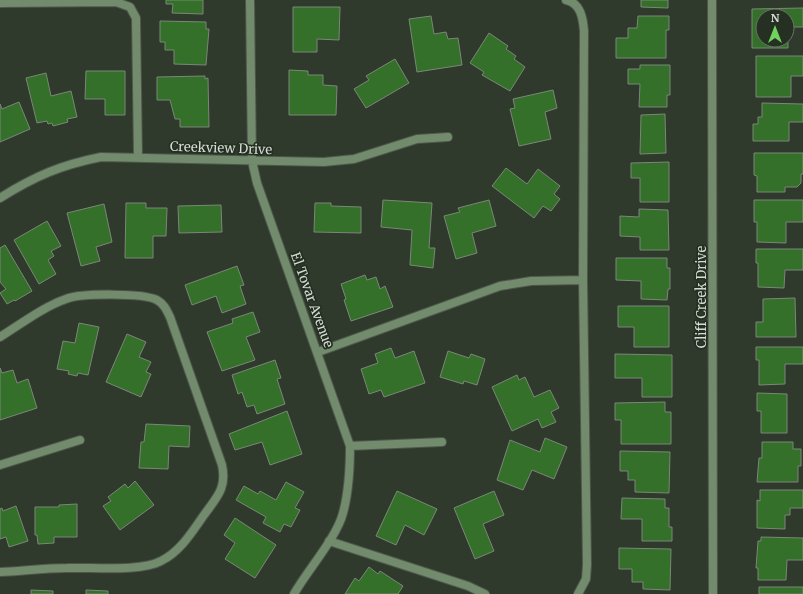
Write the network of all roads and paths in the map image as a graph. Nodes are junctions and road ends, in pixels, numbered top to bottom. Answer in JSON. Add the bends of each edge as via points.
{"nodes":[{"id":1,"x":250,"y":0,"type":"edge"},
{"id":2,"x":566,"y":0,"type":"edge"},
{"id":3,"x":712,"y":0,"type":"edge"},
{"id":4,"x":0,"y":3,"type":"edge"},
{"id":5,"x":448,"y":137,"type":"dead end"},
{"id":6,"x":138,"y":157,"type":"junction"},
{"id":7,"x":252,"y":161,"type":"junction"},
{"id":8,"x":0,"y":198,"type":"edge"},
{"id":9,"x":583,"y":280,"type":"junction"},
{"id":10,"x":0,"y":337,"type":"edge"},
{"id":11,"x":318,"y":352,"type":"junction"},
{"id":12,"x":80,"y":440,"type":"dead end"},
{"id":13,"x":442,"y":442,"type":"dead end"},
{"id":14,"x":350,"y":446,"type":"junction"},
{"id":15,"x":0,"y":465,"type":"edge"},
{"id":16,"x":329,"y":541,"type":"junction"},
{"id":17,"x":0,"y":572,"type":"edge"},
{"id":18,"x":294,"y":594,"type":"edge"},
{"id":19,"x":485,"y":594,"type":"edge"},
{"id":20,"x":578,"y":594,"type":"edge"},
{"id":21,"x":714,"y":594,"type":"edge"}],
"edges":[{"from":1,"to":7,"type":"street","name":"El Tovar Avenue"},
{"from":2,"to":9,"type":"street","via":[[577,7],[582,15],[584,31]]},
{"from":3,"to":21,"type":"street","name":"Cliff Creek Drive"},
{"from":4,"to":6,"type":"street","via":[[116,2],[130,6],[136,18]]},
{"from":5,"to":7,"type":"street","name":"Creekview Drive","via":[[417,139],[354,159],[324,162]]},
{"from":6,"to":7,"type":"street","name":"Creekview Drive"},
{"from":6,"to":8,"type":"street","name":"Creekview Drive","via":[[76,162],[53,169]]},
{"from":7,"to":11,"type":"street","name":"El Tovar Avenue","via":[[257,184]]},
{"from":9,"to":11,"type":"street","via":[[531,281],[500,286]]},
{"from":9,"to":20,"type":"street","via":[[587,565],[586,579]]},
{"from":10,"to":17,"type":"street","via":[[46,309],[72,297],[134,296],[157,300],[170,317],[224,477],[223,486],[215,500],[185,541],[161,562],[150,566]]},
{"from":11,"to":14,"type":"street","name":"El Tovar Avenue"},
{"from":12,"to":15,"type":"street"},
{"from":13,"to":14,"type":"street"},
{"from":14,"to":16,"type":"street","name":"El Tovar Avenue","via":[[350,472],[343,514]]},
{"from":16,"to":18,"type":"street","name":"El Tovar Avenue"},
{"from":16,"to":19,"type":"street","via":[[468,586]]}]}
